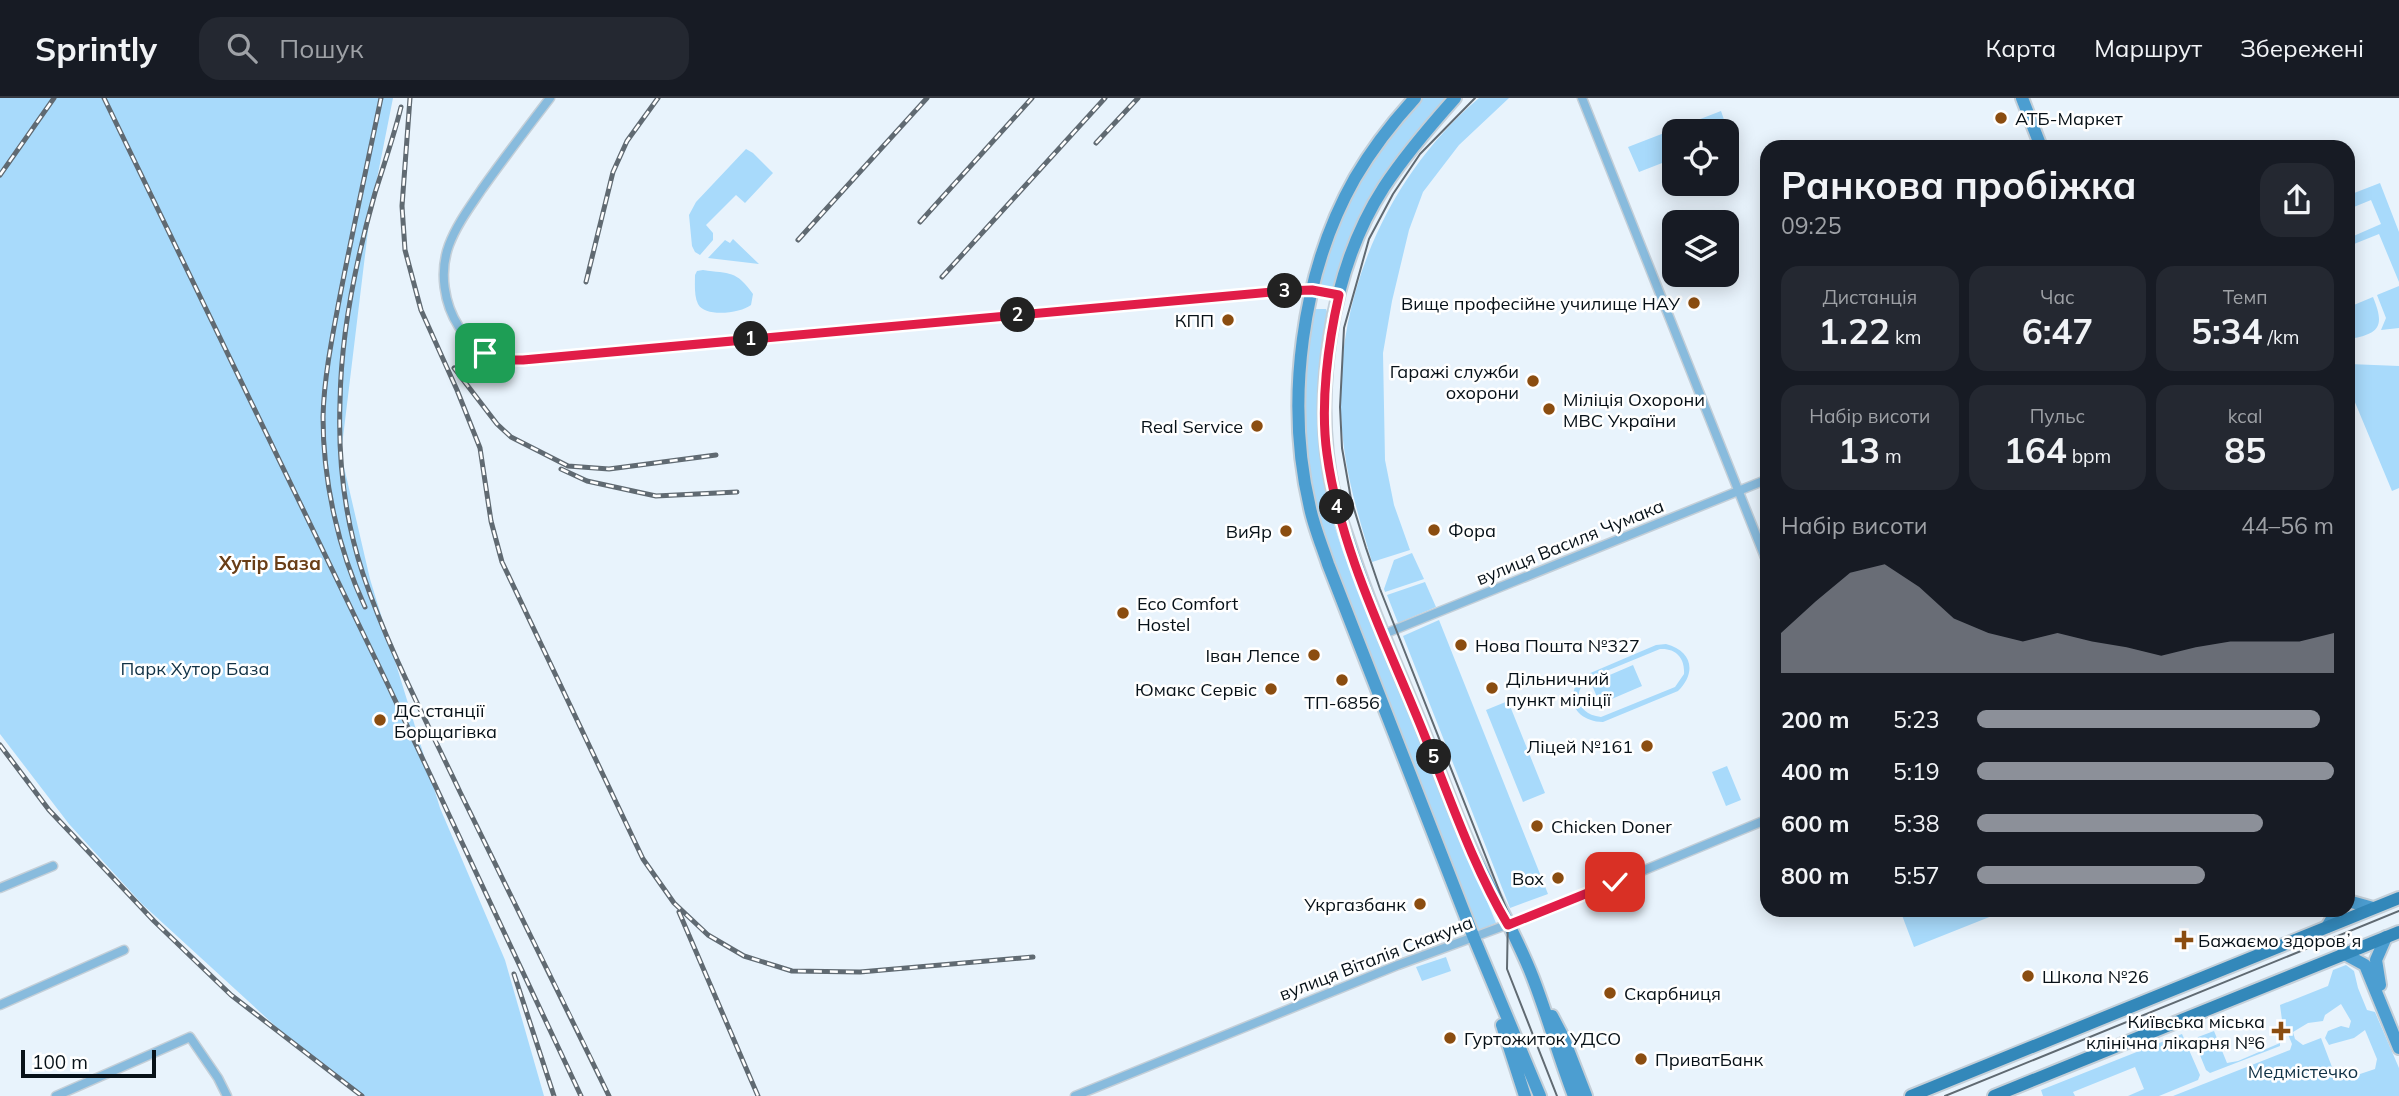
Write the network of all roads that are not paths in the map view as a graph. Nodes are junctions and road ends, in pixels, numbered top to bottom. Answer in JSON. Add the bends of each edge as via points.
{"nodes":[{"id":1,"x":550,"y":98,"type":"edge"},
{"id":2,"x":1415,"y":98,"type":"edge"},
{"id":3,"x":1455,"y":98,"type":"edge"},
{"id":4,"x":1582,"y":98,"type":"edge"},
{"id":5,"x":2022,"y":98,"type":"edge"},
{"id":6,"x":2039,"y":140,"type":"edge"},
{"id":7,"x":1312,"y":290,"type":"junction"},
{"id":8,"x":1339,"y":295,"type":"junction"},
{"id":9,"x":1760,"y":483,"type":"edge"},
{"id":10,"x":1739,"y":491,"type":"junction"},
{"id":11,"x":1760,"y":545,"type":"edge"},
{"id":12,"x":1384,"y":634,"type":"junction"},
{"id":13,"x":1760,"y":822,"type":"edge"},
{"id":14,"x":53,"y":866,"type":"dead end"},
{"id":15,"x":0,"y":888,"type":"edge"},
{"id":16,"x":2399,"y":898,"type":"edge"},
{"id":17,"x":2355,"y":903,"type":"edge"},
{"id":18,"x":2373,"y":908,"type":"junction"},
{"id":19,"x":2355,"y":915,"type":"edge"},
{"id":20,"x":2333,"y":917,"type":"edge"},
{"id":21,"x":2351,"y":917,"type":"edge"},
{"id":22,"x":1508,"y":925,"type":"junction"},
{"id":23,"x":2327,"y":927,"type":"junction"},
{"id":24,"x":2399,"y":932,"type":"edge"},
{"id":25,"x":2386,"y":937,"type":"junction"},
{"id":26,"x":1474,"y":938,"type":"junction"},
{"id":27,"x":124,"y":950,"type":"dead end"},
{"id":28,"x":2343,"y":953,"type":"junction"},
{"id":29,"x":1490,"y":977,"type":"junction"},
{"id":30,"x":1534,"y":979,"type":"junction"},
{"id":31,"x":0,"y":1005,"type":"edge"},
{"id":32,"x":2399,"y":1034,"type":"edge"},
{"id":33,"x":2399,"y":1048,"type":"edge"},
{"id":34,"x":1538,"y":1092,"type":"edge"},
{"id":35,"x":56,"y":1096,"type":"edge"},
{"id":36,"x":227,"y":1096,"type":"edge"},
{"id":37,"x":1075,"y":1096,"type":"edge"},
{"id":38,"x":1525,"y":1096,"type":"edge"},
{"id":39,"x":1574,"y":1096,"type":"edge"},
{"id":40,"x":1586,"y":1096,"type":"edge"},
{"id":41,"x":1911,"y":1096,"type":"edge"},
{"id":42,"x":1993,"y":1096,"type":"edge"}],
"edges":[{"from":1,"to":7,"type":"street","via":[[462,218],[445,260],[446,299],[453,318],[465,336],[501,360]]},
{"from":2,"to":7,"type":"main road","via":[[1380,139],[1354,180],[1332,226]]},
{"from":3,"to":8,"type":"main road","via":[[1384,188],[1359,236]]},
{"from":4,"to":10,"type":"street"},
{"from":5,"to":6,"type":"main road"},
{"from":7,"to":8,"type":"street"},
{"from":7,"to":26,"type":"main road","via":[[1298,405],[1310,508]]},
{"from":8,"to":12,"type":"main road","via":[[1328,369],[1326,451],[1339,511]]},
{"from":9,"to":10,"type":"street","name":"вулиця Василя Чумака"},
{"from":10,"to":11,"type":"street"},
{"from":10,"to":12,"type":"street","name":"вулиця Василя Чумака"},
{"from":12,"to":22,"type":"main road","via":[[1471,848]]},
{"from":13,"to":22,"type":"street","name":"вулиця Віталія Скакуна"},
{"from":14,"to":15,"type":"street"},
{"from":16,"to":18,"type":"main road"},
{"from":17,"to":18,"type":"main road"},
{"from":18,"to":19,"type":"main road"},
{"from":20,"to":23,"type":"main road"},
{"from":21,"to":23,"type":"main road"},
{"from":22,"to":26,"type":"street","name":"вулиця Віталія Скакуна"},
{"from":22,"to":30,"type":"main road"},
{"from":23,"to":41,"type":"main road"},
{"from":24,"to":25,"type":"main road"},
{"from":25,"to":28,"type":"main road"},
{"from":25,"to":32,"type":"main road","via":[[2376,960],[2377,975]]},
{"from":26,"to":29,"type":"main road"},
{"from":26,"to":37,"type":"street","name":"вулиця Віталія Скакуна"},
{"from":27,"to":31,"type":"street"},
{"from":28,"to":33,"type":"main road","via":[[2365,965]]},
{"from":28,"to":42,"type":"main road"},
{"from":29,"to":34,"type":"main road"},
{"from":29,"to":38,"type":"main road"},
{"from":30,"to":39,"type":"main road"},
{"from":30,"to":40,"type":"main road"},
{"from":35,"to":36,"type":"street","via":[[190,1037]]}]}
